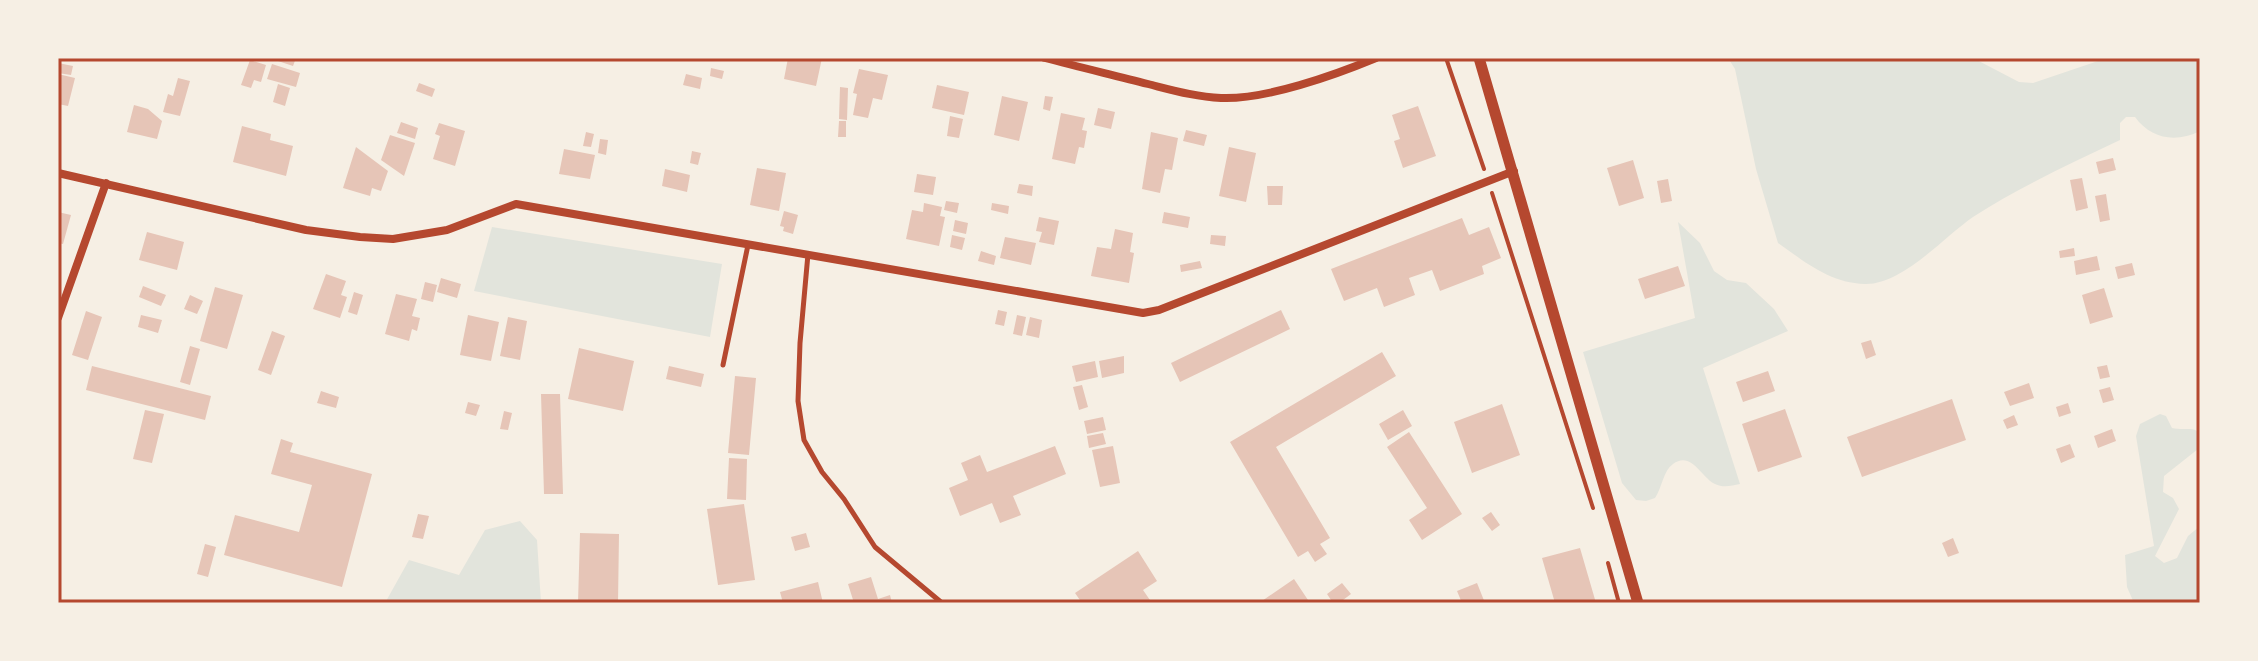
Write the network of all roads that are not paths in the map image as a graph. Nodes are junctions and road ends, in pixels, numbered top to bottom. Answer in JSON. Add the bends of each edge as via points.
{"nodes":[{"id":1,"x":1045,"y":58,"type":"edge"},
{"id":2,"x":1376,"y":58,"type":"edge"},
{"id":3,"x":1479,"y":58,"type":"edge"},
{"id":4,"x":1514,"y":171,"type":"junction"},
{"id":5,"x":58,"y":173,"type":"edge"},
{"id":6,"x":106,"y":183,"type":"junction"},
{"id":7,"x":749,"y":244,"type":"junction"},
{"id":8,"x":808,"y":253,"type":"junction"},
{"id":9,"x":58,"y":318,"type":"edge"},
{"id":10,"x":723,"y":365,"type":"dead end"},
{"id":11,"x":942,"y":603,"type":"edge"},
{"id":12,"x":1638,"y":603,"type":"edge"}],
"edges":[{"from":1,"to":2,"type":"street","via":[[1195,96],[1223,98],[1248,97]]},
{"from":3,"to":4,"type":"street"},
{"from":4,"to":8,"type":"street","via":[[1143,313]]},
{"from":4,"to":12,"type":"street"},
{"from":5,"to":6,"type":"street"},
{"from":6,"to":7,"type":"street","via":[[306,230],[360,237],[393,239],[447,230],[516,204]]},
{"from":6,"to":9,"type":"street"},
{"from":7,"to":8,"type":"street"},
{"from":7,"to":10,"type":"lane"},
{"from":8,"to":11,"type":"lane","via":[[798,401],[804,440],[875,547]]}]}
